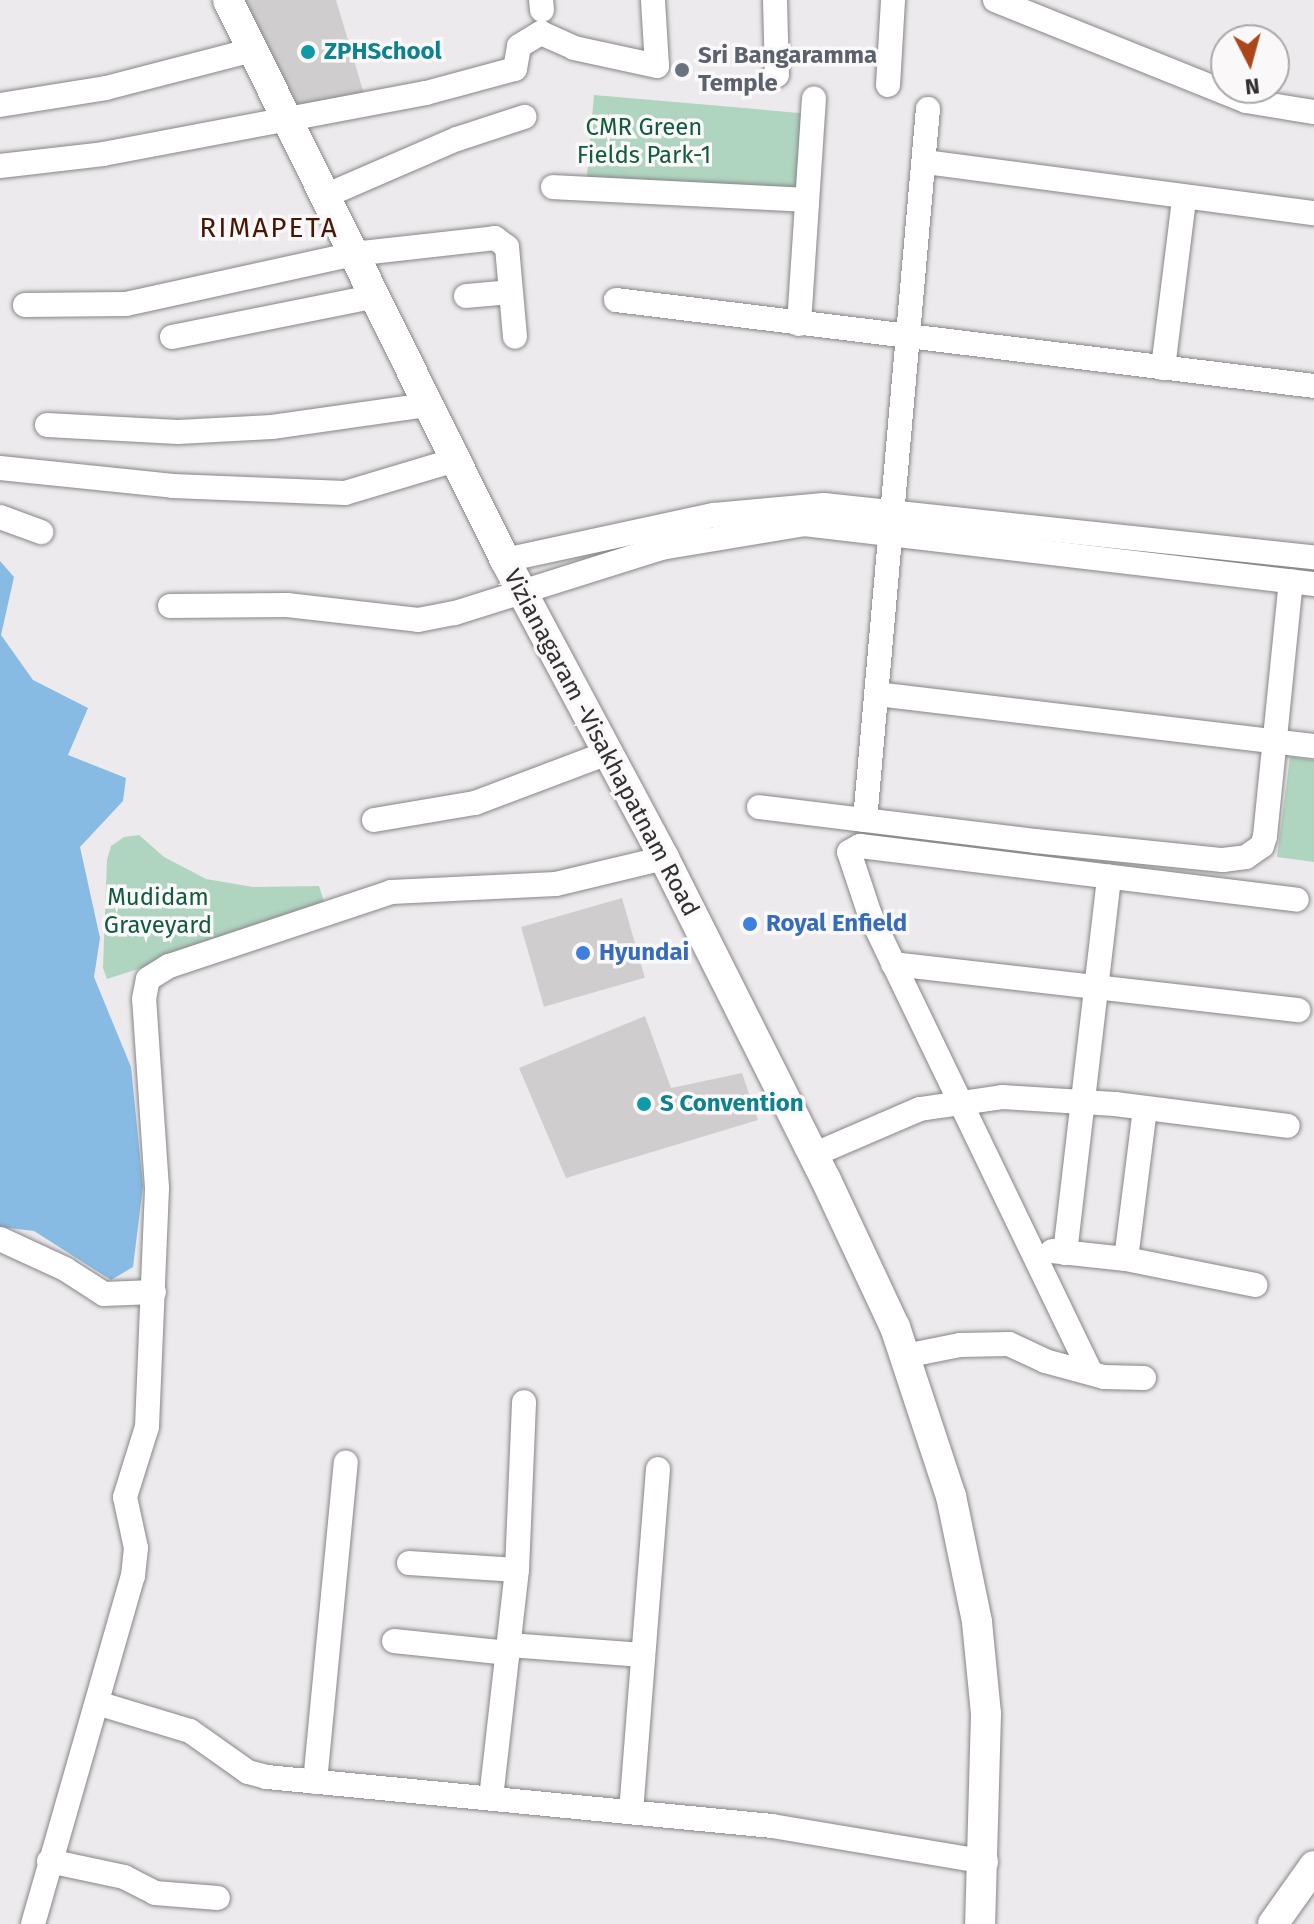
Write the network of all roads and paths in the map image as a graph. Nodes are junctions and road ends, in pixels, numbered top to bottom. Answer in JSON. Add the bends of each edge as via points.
{"nodes":[{"id":1,"x":228,"y":0,"type":"edge"},
{"id":2,"x":653,"y":0,"type":"edge"},
{"id":3,"x":775,"y":0,"type":"edge"},
{"id":4,"x":893,"y":0,"type":"edge"},
{"id":5,"x":995,"y":0,"type":"edge"},
{"id":6,"x":253,"y":50,"type":"junction"},
{"id":7,"x":777,"y":75,"type":"dead end"},
{"id":8,"x":888,"y":85,"type":"dead end"},
{"id":9,"x":814,"y":98,"type":"dead end"},
{"id":10,"x":0,"y":105,"type":"edge"},
{"id":11,"x":928,"y":109,"type":"dead end"},
{"id":12,"x":1314,"y":112,"type":"edge"},
{"id":13,"x":524,"y":117,"type":"dead end"},
{"id":14,"x":287,"y":119,"type":"junction"},
{"id":15,"x":925,"y":162,"type":"junction"},
{"id":16,"x":0,"y":166,"type":"edge"},
{"id":17,"x":553,"y":187,"type":"dead end"},
{"id":18,"x":325,"y":196,"type":"junction"},
{"id":19,"x":1184,"y":199,"type":"junction"},
{"id":20,"x":807,"y":200,"type":"junction"},
{"id":21,"x":1314,"y":213,"type":"edge"},
{"id":22,"x":353,"y":254,"type":"junction"},
{"id":23,"x":510,"y":292,"type":"junction"},
{"id":24,"x":466,"y":296,"type":"dead end"},
{"id":25,"x":373,"y":297,"type":"junction"},
{"id":26,"x":616,"y":300,"type":"dead end"},
{"id":27,"x":25,"y":305,"type":"dead end"},
{"id":28,"x":799,"y":324,"type":"junction"},
{"id":29,"x":172,"y":337,"type":"dead end"},
{"id":30,"x":515,"y":337,"type":"dead end"},
{"id":31,"x":906,"y":339,"type":"junction"},
{"id":32,"x":1163,"y":368,"type":"junction"},
{"id":33,"x":1314,"y":386,"type":"edge"},
{"id":34,"x":427,"y":405,"type":"junction"},
{"id":35,"x":47,"y":425,"type":"dead end"},
{"id":36,"x":455,"y":460,"type":"junction"},
{"id":37,"x":0,"y":468,"type":"edge"},
{"id":38,"x":0,"y":517,"type":"edge"},
{"id":39,"x":891,"y":521,"type":"junction"},
{"id":40,"x":41,"y":532,"type":"dead end"},
{"id":41,"x":1314,"y":557,"type":"edge"},
{"id":42,"x":505,"y":560,"type":"junction"},
{"id":43,"x":1302,"y":582,"type":"edge"},
{"id":44,"x":521,"y":591,"type":"junction"},
{"id":45,"x":170,"y":606,"type":"dead end"},
{"id":46,"x":877,"y":694,"type":"junction"},
{"id":47,"x":1276,"y":742,"type":"junction"},
{"id":48,"x":1314,"y":746,"type":"edge"},
{"id":49,"x":607,"y":753,"type":"junction"},
{"id":50,"x":759,"y":807,"type":"dead end"},
{"id":51,"x":374,"y":820,"type":"dead end"},
{"id":52,"x":865,"y":820,"type":"junction"},
{"id":53,"x":664,"y":858,"type":"junction"},
{"id":54,"x":1109,"y":877,"type":"junction"},
{"id":55,"x":1297,"y":900,"type":"dead end"},
{"id":56,"x":893,"y":964,"type":"junction"},
{"id":57,"x":1097,"y":986,"type":"junction"},
{"id":58,"x":1298,"y":1010,"type":"dead end"},
{"id":59,"x":958,"y":1100,"type":"junction"},
{"id":60,"x":1082,"y":1102,"type":"junction"},
{"id":61,"x":1145,"y":1108,"type":"junction"},
{"id":62,"x":1288,"y":1126,"type":"dead end"},
{"id":63,"x":813,"y":1155,"type":"junction"},
{"id":64,"x":0,"y":1239,"type":"edge"},
{"id":65,"x":1034,"y":1249,"type":"junction"},
{"id":66,"x":1065,"y":1253,"type":"junction"},
{"id":67,"x":1126,"y":1259,"type":"junction"},
{"id":68,"x":1255,"y":1285,"type":"dead end"},
{"id":69,"x":154,"y":1292,"type":"junction"},
{"id":70,"x":905,"y":1356,"type":"junction"},
{"id":71,"x":1091,"y":1373,"type":"junction"},
{"id":72,"x":1144,"y":1378,"type":"dead end"},
{"id":73,"x":524,"y":1402,"type":"dead end"},
{"id":74,"x":346,"y":1462,"type":"dead end"},
{"id":75,"x":658,"y":1469,"type":"dead end"},
{"id":76,"x":409,"y":1563,"type":"dead end"},
{"id":77,"x":517,"y":1570,"type":"junction"},
{"id":78,"x":394,"y":1641,"type":"dead end"},
{"id":79,"x":508,"y":1649,"type":"junction"},
{"id":80,"x":643,"y":1655,"type":"junction"},
{"id":81,"x":97,"y":1703,"type":"junction"},
{"id":82,"x":315,"y":1782,"type":"junction"},
{"id":83,"x":491,"y":1798,"type":"junction"},
{"id":84,"x":631,"y":1812,"type":"junction"},
{"id":85,"x":49,"y":1861,"type":"junction"},
{"id":86,"x":986,"y":1862,"type":"junction"},
{"id":87,"x":1314,"y":1866,"type":"edge"},
{"id":88,"x":218,"y":1898,"type":"dead end"},
{"id":89,"x":33,"y":1924,"type":"edge"},
{"id":90,"x":980,"y":1924,"type":"edge"},
{"id":91,"x":1273,"y":1924,"type":"edge"}],
"edges":[{"from":1,"to":6,"type":"main road","name":"Vizianagaram -Visakhapatnam Road"},
{"from":2,"to":14,"type":"street","via":[[657,66],[574,48],[541,33],[519,46],[515,69],[426,93]]},
{"from":3,"to":7,"type":"street"},
{"from":4,"to":8,"type":"street"},
{"from":5,"to":12,"type":"street","via":[[1246,101]]},
{"from":6,"to":10,"type":"street","via":[[106,88]]},
{"from":6,"to":14,"type":"main road","name":"Vizianagaram -Visakhapatnam Road"},
{"from":9,"to":20,"type":"street"},
{"from":11,"to":15,"type":"street"},
{"from":13,"to":18,"type":"street","via":[[457,139]]},
{"from":14,"to":16,"type":"street","via":[[103,154]]},
{"from":14,"to":18,"type":"main road","name":"Vizianagaram -Visakhapatnam Road"},
{"from":15,"to":19,"type":"street"},
{"from":15,"to":31,"type":"street"},
{"from":17,"to":20,"type":"street"},
{"from":18,"to":22,"type":"main road","name":"Vizianagaram -Visakhapatnam Road"},
{"from":19,"to":21,"type":"street"},
{"from":19,"to":32,"type":"street"},
{"from":20,"to":28,"type":"street"},
{"from":22,"to":23,"type":"street","via":[[502,239]]},
{"from":22,"to":25,"type":"main road","name":"Vizianagaram -Visakhapatnam Road"},
{"from":22,"to":27,"type":"street","via":[[126,304]]},
{"from":23,"to":24,"type":"street"},
{"from":23,"to":30,"type":"street"},
{"from":25,"to":29,"type":"street"},
{"from":25,"to":34,"type":"main road","name":"Vizianagaram -Visakhapatnam Road"},
{"from":26,"to":28,"type":"street"},
{"from":28,"to":31,"type":"street"},
{"from":31,"to":32,"type":"street"},
{"from":31,"to":39,"type":"street"},
{"from":32,"to":33,"type":"street"},
{"from":34,"to":35,"type":"street","via":[[192,432]]},
{"from":34,"to":36,"type":"main road","name":"Vizianagaram -Visakhapatnam Road"},
{"from":36,"to":37,"type":"street","via":[[345,493],[173,486]]},
{"from":36,"to":42,"type":"main road","name":"Vizianagaram -Visakhapatnam Road"},
{"from":38,"to":40,"type":"street"},
{"from":39,"to":41,"type":"street"},
{"from":39,"to":42,"type":"street","via":[[824,505],[714,515]]},
{"from":39,"to":43,"type":"street"},
{"from":39,"to":44,"type":"street","via":[[747,530],[661,548]]},
{"from":39,"to":46,"type":"street"},
{"from":42,"to":44,"type":"main road","name":"Vizianagaram -Visakhapatnam Road"},
{"from":43,"to":47,"type":"street"},
{"from":44,"to":45,"type":"street","via":[[418,620],[287,605]]},
{"from":44,"to":49,"type":"main road","name":"Vizianagaram -Visakhapatnam Road"},
{"from":46,"to":47,"type":"street"},
{"from":46,"to":52,"type":"street"},
{"from":47,"to":48,"type":"street"},
{"from":47,"to":52,"type":"street","via":[[1265,836],[1256,852],[1237,860]]},
{"from":49,"to":51,"type":"street","via":[[475,803]]},
{"from":49,"to":53,"type":"main road","name":"Vizianagaram -Visakhapatnam Road"},
{"from":50,"to":52,"type":"street"},
{"from":53,"to":63,"type":"main road","name":"Vizianagaram -Visakhapatnam Road"},
{"from":53,"to":69,"type":"street","via":[[556,884],[391,892],[155,972],[144,999],[157,1188]]},
{"from":54,"to":55,"type":"street"},
{"from":54,"to":56,"type":"street","via":[[853,847],[852,872]]},
{"from":54,"to":57,"type":"street"},
{"from":56,"to":57,"type":"street"},
{"from":56,"to":59,"type":"street"},
{"from":57,"to":58,"type":"street"},
{"from":57,"to":60,"type":"street"},
{"from":59,"to":60,"type":"street"},
{"from":59,"to":63,"type":"street","via":[[920,1109]]},
{"from":59,"to":65,"type":"street"},
{"from":60,"to":61,"type":"street"},
{"from":60,"to":66,"type":"street"},
{"from":61,"to":62,"type":"street"},
{"from":61,"to":67,"type":"street"},
{"from":63,"to":70,"type":"main road","name":"Vizianagaram -Visakhapatnam Road"},
{"from":64,"to":69,"type":"street","via":[[55,1263],[104,1294]]},
{"from":65,"to":66,"type":"street"},
{"from":65,"to":71,"type":"street"},
{"from":66,"to":67,"type":"street"},
{"from":67,"to":68,"type":"street"},
{"from":69,"to":81,"type":"street","via":[[147,1427],[125,1497],[136,1548],[133,1576]]},
{"from":70,"to":71,"type":"street","via":[[960,1345],[1009,1344]]},
{"from":70,"to":86,"type":"main road","name":"Vizianagaram -Visakhapatnam Road","via":[[951,1496],[977,1622],[986,1714]]},
{"from":71,"to":72,"type":"street"},
{"from":73,"to":77,"type":"street"},
{"from":74,"to":82,"type":"street"},
{"from":75,"to":80,"type":"street"},
{"from":76,"to":77,"type":"street"},
{"from":77,"to":79,"type":"street"},
{"from":78,"to":79,"type":"street"},
{"from":79,"to":80,"type":"street"},
{"from":79,"to":83,"type":"street"},
{"from":80,"to":84,"type":"street"},
{"from":81,"to":82,"type":"street","via":[[190,1731],[248,1772]]},
{"from":81,"to":85,"type":"street"},
{"from":82,"to":83,"type":"street"},
{"from":83,"to":84,"type":"street"},
{"from":84,"to":86,"type":"street","via":[[801,1830]]},
{"from":85,"to":88,"type":"street","via":[[124,1877],[155,1893]]},
{"from":85,"to":89,"type":"street"},
{"from":86,"to":90,"type":"main road","name":"Vizianagaram -Visakhapatnam Road"},
{"from":87,"to":91,"type":"main road"}]}
